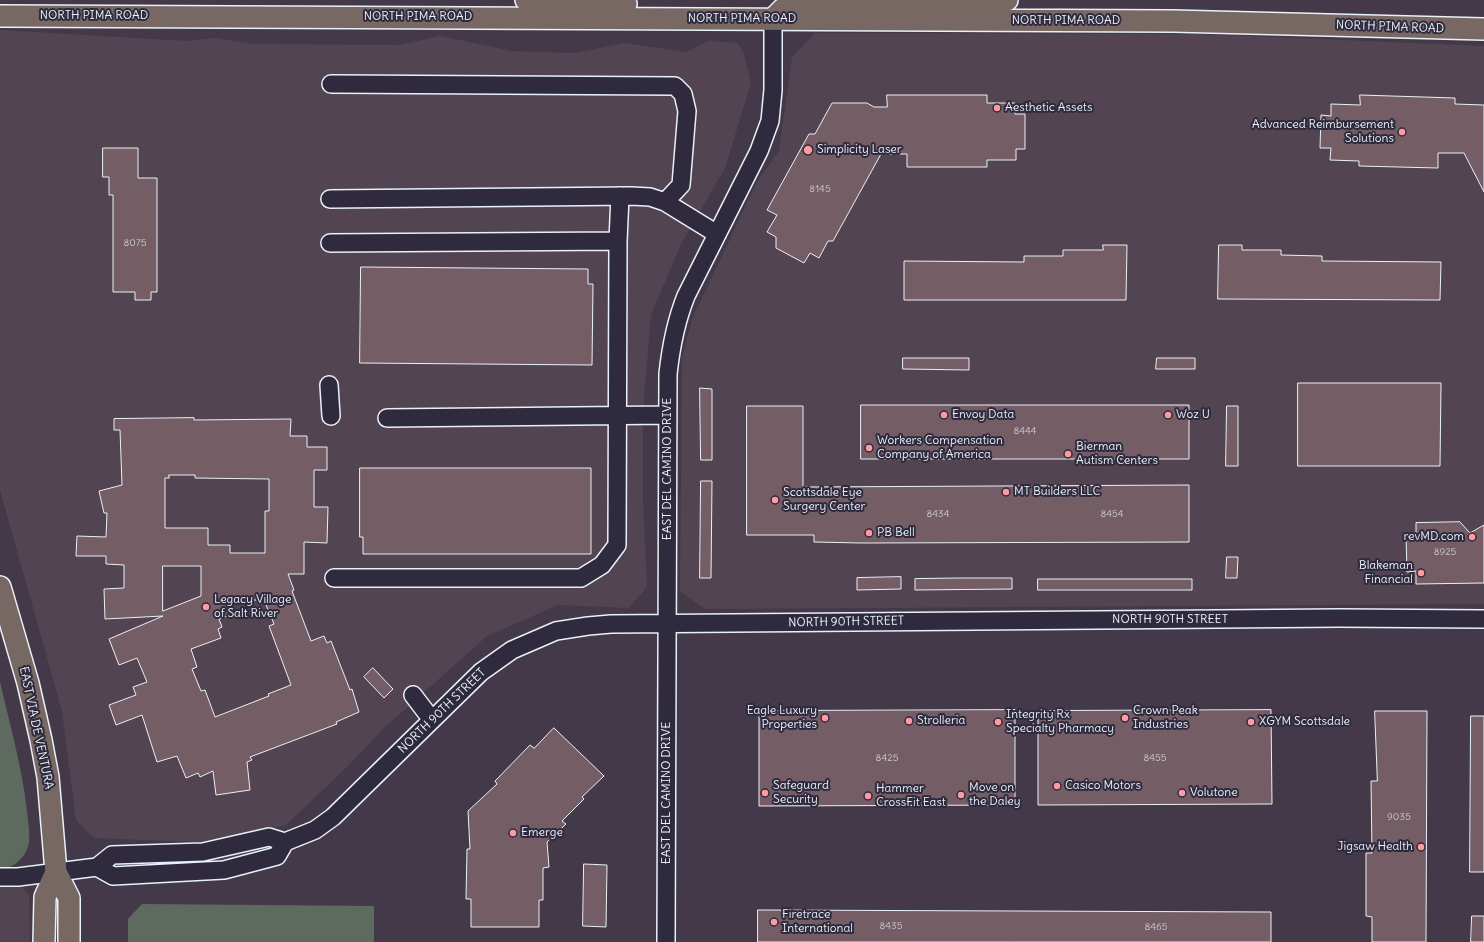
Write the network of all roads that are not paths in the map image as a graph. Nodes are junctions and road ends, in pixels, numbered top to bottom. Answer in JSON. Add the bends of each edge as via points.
{"nodes":[{"id":1,"x":526,"y":0,"type":"edge"},
{"id":2,"x":1007,"y":0,"type":"edge"},
{"id":3,"x":0,"y":16,"type":"edge"},
{"id":4,"x":773,"y":19,"type":"junction"},
{"id":5,"x":1484,"y":29,"type":"edge"},
{"id":6,"x":330,"y":84,"type":"dead end"},
{"id":7,"x":620,"y":196,"type":"junction"},
{"id":8,"x":330,"y":199,"type":"dead end"},
{"id":9,"x":665,"y":202,"type":"junction"},
{"id":10,"x":717,"y":234,"type":"junction"},
{"id":11,"x":618,"y":241,"type":"junction"},
{"id":12,"x":330,"y":243,"type":"dead end"},
{"id":13,"x":329,"y":385,"type":"dead end"},
{"id":14,"x":618,"y":415,"type":"junction"},
{"id":15,"x":668,"y":415,"type":"junction"},
{"id":16,"x":330,"y":416,"type":"dead end"},
{"id":17,"x":387,"y":418,"type":"dead end"},
{"id":18,"x":334,"y":578,"type":"dead end"},
{"id":19,"x":0,"y":587,"type":"edge"},
{"id":20,"x":1484,"y":619,"type":"edge"},
{"id":21,"x":667,"y":624,"type":"junction"},
{"id":22,"x":413,"y":695,"type":"dead end"},
{"id":23,"x":432,"y":720,"type":"junction"},
{"id":24,"x":56,"y":872,"type":"junction"},
{"id":25,"x":0,"y":877,"type":"edge"},
{"id":26,"x":44,"y":942,"type":"edge"},
{"id":27,"x":69,"y":942,"type":"edge"},
{"id":28,"x":666,"y":942,"type":"edge"}],
"edges":[{"from":1,"to":4,"type":"main road","via":[[539,3],[738,4]]},
{"from":2,"to":4,"type":"main road","via":[[986,4],[800,4],[783,9]]},
{"from":3,"to":4,"type":"main road","name":"NORTH PIMA ROAD"},
{"from":4,"to":5,"type":"main road","name":"NORTH PIMA ROAD","via":[[1173,21]]},
{"from":4,"to":10,"type":"street","name":"EAST DEL CAMINO DRIVE","via":[[773,90],[770,121],[759,151]]},
{"from":6,"to":9,"type":"street","via":[[675,86],[683,94],[687,110],[681,186]]},
{"from":7,"to":8,"type":"street"},
{"from":7,"to":9,"type":"street","via":[[650,197]]},
{"from":7,"to":11,"type":"street"},
{"from":9,"to":10,"type":"street"},
{"from":10,"to":15,"type":"street","name":"EAST DEL CAMINO DRIVE","via":[[686,296],[675,329],[668,374]]},
{"from":11,"to":12,"type":"street"},
{"from":11,"to":14,"type":"street"},
{"from":13,"to":16,"type":"street"},
{"from":14,"to":15,"type":"street"},
{"from":14,"to":17,"type":"street"},
{"from":14,"to":18,"type":"street","via":[[617,545],[602,565],[581,578]]},
{"from":15,"to":21,"type":"street","name":"EAST DEL CAMINO DRIVE"},
{"from":19,"to":24,"type":"main road","name":"EAST VIA DE VENTURA","via":[[28,683],[48,777]]},
{"from":20,"to":21,"type":"street","name":"NORTH 90TH STREET"},
{"from":21,"to":23,"type":"street","name":"NORTH 90TH STREET","via":[[588,626],[556,631],[527,643],[481,672]]},
{"from":21,"to":28,"type":"street","name":"EAST DEL CAMINO DRIVE"},
{"from":22,"to":23,"type":"street"},
{"from":23,"to":24,"type":"street","name":"NORTH 90TH STREET","via":[[333,817],[315,830],[285,842],[269,837],[203,852],[112,854],[97,867]]},
{"from":24,"to":25,"type":"street","name":"NORTH 90TH STREET"},
{"from":24,"to":26,"type":"main road","name":"EAST VIA DE VENTURA","via":[[45,897]]},
{"from":24,"to":27,"type":"main road","name":"EAST VIA DE VENTURA","via":[[69,898]]}]}
